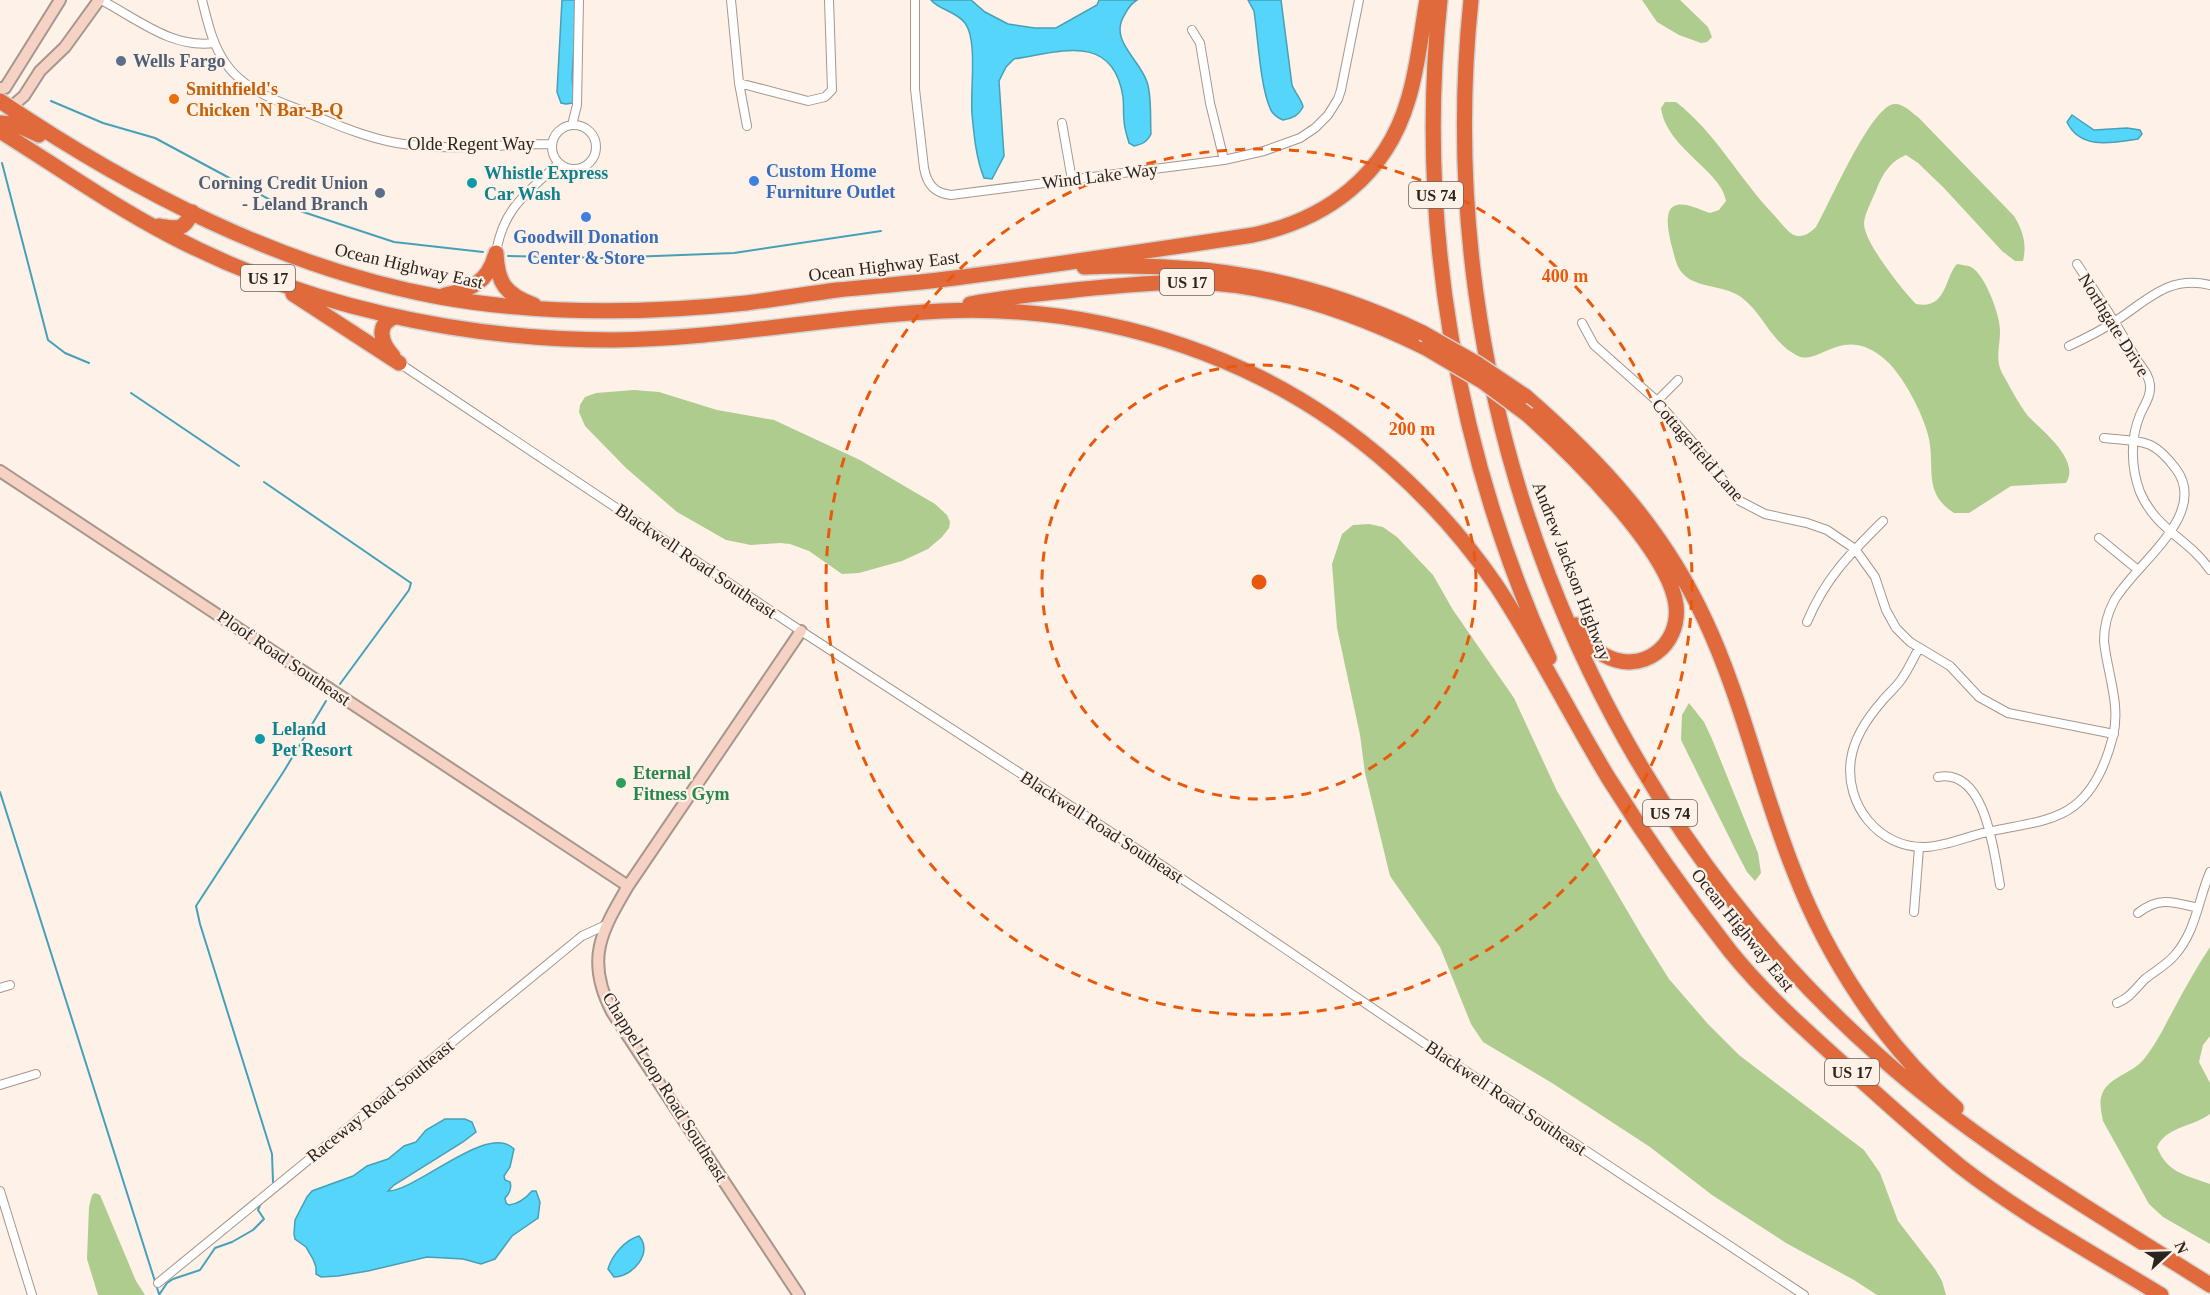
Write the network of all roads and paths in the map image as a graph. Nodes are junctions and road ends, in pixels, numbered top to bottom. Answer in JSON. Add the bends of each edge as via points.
{"nodes":[{"id":1,"x":60,"y":0,"type":"edge"},
{"id":2,"x":90,"y":0,"type":"edge"},
{"id":3,"x":100,"y":0,"type":"edge"},
{"id":4,"x":202,"y":0,"type":"edge"},
{"id":5,"x":579,"y":0,"type":"edge"},
{"id":6,"x":731,"y":0,"type":"edge"},
{"id":7,"x":829,"y":0,"type":"edge"},
{"id":8,"x":915,"y":0,"type":"edge"},
{"id":9,"x":1359,"y":0,"type":"edge"},
{"id":10,"x":1427,"y":0,"type":"edge"},
{"id":11,"x":1440,"y":0,"type":"edge"},
{"id":12,"x":1471,"y":0,"type":"edge"},
{"id":13,"x":89,"y":13,"type":"junction"},
{"id":14,"x":1192,"y":30,"type":"dead end"},
{"id":15,"x":214,"y":43,"type":"junction"},
{"id":16,"x":739,"y":83,"type":"junction"},
{"id":17,"x":0,"y":88,"type":"edge"},
{"id":18,"x":4,"y":106,"type":"edge"},
{"id":19,"x":0,"y":123,"type":"edge"},
{"id":20,"x":1062,"y":123,"type":"dead end"},
{"id":21,"x":572,"y":125,"type":"junction"},
{"id":22,"x":747,"y":126,"type":"dead end"},
{"id":23,"x":4,"y":137,"type":"edge"},
{"id":24,"x":552,"y":144,"type":"junction"},
{"id":25,"x":1224,"y":160,"type":"junction"},
{"id":26,"x":559,"y":163,"type":"junction"},
{"id":27,"x":107,"y":167,"type":"junction"},
{"id":28,"x":1072,"y":180,"type":"junction"},
{"id":29,"x":192,"y":212,"type":"junction"},
{"id":30,"x":147,"y":223,"type":"junction"},
{"id":31,"x":496,"y":253,"type":"junction"},
{"id":32,"x":2077,"y":264,"type":"dead end"},
{"id":33,"x":991,"y":273,"type":"junction"},
{"id":34,"x":270,"y":279,"type":"junction"},
{"id":35,"x":2210,"y":285,"type":"edge"},
{"id":36,"x":438,"y":297,"type":"junction"},
{"id":37,"x":551,"y":310,"type":"junction"},
{"id":38,"x":938,"y":311,"type":"junction"},
{"id":39,"x":395,"y":317,"type":"junction"},
{"id":40,"x":2115,"y":321,"type":"junction"},
{"id":41,"x":1582,"y":323,"type":"dead end"},
{"id":42,"x":1425,"y":341,"type":"junction"},
{"id":43,"x":2068,"y":346,"type":"dead end"},
{"id":44,"x":399,"y":363,"type":"junction"},
{"id":45,"x":1678,"y":380,"type":"dead end"},
{"id":46,"x":1657,"y":401,"type":"junction"},
{"id":47,"x":2104,"y":438,"type":"dead end"},
{"id":48,"x":2133,"y":441,"type":"junction"},
{"id":49,"x":1,"y":473,"type":"edge"},
{"id":50,"x":1883,"y":521,"type":"dead end"},
{"id":51,"x":2170,"y":532,"type":"junction"},
{"id":52,"x":2098,"y":538,"type":"dead end"},
{"id":53,"x":1855,"y":549,"type":"junction"},
{"id":54,"x":1541,"y":558,"type":"junction"},
{"id":55,"x":2138,"y":570,"type":"junction"},
{"id":56,"x":2210,"y":570,"type":"edge"},
{"id":57,"x":1807,"y":622,"type":"dead end"},
{"id":58,"x":801,"y":631,"type":"junction"},
{"id":59,"x":1919,"y":648,"type":"junction"},
{"id":60,"x":2114,"y":734,"type":"junction"},
{"id":61,"x":1938,"y":777,"type":"dead end"},
{"id":62,"x":1609,"y":779,"type":"junction"},
{"id":63,"x":1989,"y":831,"type":"junction"},
{"id":64,"x":1919,"y":848,"type":"junction"},
{"id":65,"x":2210,"y":872,"type":"edge"},
{"id":66,"x":2000,"y":885,"type":"dead end"},
{"id":67,"x":627,"y":886,"type":"junction"},
{"id":68,"x":2198,"y":908,"type":"junction"},
{"id":69,"x":1914,"y":912,"type":"dead end"},
{"id":70,"x":2138,"y":913,"type":"dead end"},
{"id":71,"x":606,"y":925,"type":"junction"},
{"id":72,"x":10,"y":985,"type":"dead end"},
{"id":73,"x":0,"y":988,"type":"edge"},
{"id":74,"x":2117,"y":1003,"type":"dead end"},
{"id":75,"x":36,"y":1074,"type":"dead end"},
{"id":76,"x":0,"y":1085,"type":"edge"},
{"id":77,"x":2027,"y":1168,"type":"junction"},
{"id":78,"x":0,"y":1191,"type":"edge"},
{"id":79,"x":158,"y":1283,"type":"dead end"},
{"id":80,"x":2210,"y":1285,"type":"edge"},
{"id":81,"x":32,"y":1295,"type":"edge"},
{"id":82,"x":799,"y":1295,"type":"edge"},
{"id":83,"x":1804,"y":1295,"type":"edge"},
{"id":84,"x":2161,"y":1295,"type":"edge"}],
"edges":[{"from":1,"to":17,"type":"street","via":[[4,88]]},
{"from":2,"to":13,"type":"street"},
{"from":3,"to":13,"type":"street"},
{"from":3,"to":15,"type":"street","via":[[174,39],[192,44]]},
{"from":4,"to":15,"type":"street","name":"Olde Regent Way"},
{"from":5,"to":21,"type":"street","via":[[577,105]]},
{"from":6,"to":16,"type":"street"},
{"from":7,"to":16,"type":"street","via":[[832,90],[825,97],[808,101]]},
{"from":8,"to":28,"type":"street","name":"Wind Lake Way","via":[[916,108],[930,185],[951,195]]},
{"from":9,"to":25,"type":"street","name":"Wind Lake Way","via":[[1341,90],[1328,115],[1299,138]]},
{"from":10,"to":33,"type":"highway","via":[[1409,99],[1397,130],[1364,178],[1329,206],[1299,222],[1253,235]]},
{"from":11,"to":62,"type":"highway","number":"US 74","via":[[1435,92],[1436,202],[1444,290],[1461,388],[1490,502],[1532,620]]},
{"from":12,"to":54,"type":"highway","name":"Andrew Jackson Highway","number":"US 74","via":[[1464,130],[1476,298],[1508,453]]},
{"from":13,"to":18,"type":"street","via":[[24,96]]},
{"from":14,"to":25,"type":"street","via":[[1200,43]]},
{"from":15,"to":24,"type":"street","name":"Olde Regent Way","via":[[232,71],[260,93],[376,138],[437,147]]},
{"from":16,"to":22,"type":"street"},
{"from":18,"to":27,"type":"highway","name":"Ocean Highway East","number":"US 17"},
{"from":19,"to":27,"type":"highway","via":[[15,124]]},
{"from":20,"to":28,"type":"street"},
{"from":21,"to":24,"type":"street","via":[[558,131]]},
{"from":21,"to":26,"type":"street","via":[[589,130],[597,146],[595,155],[581,169],[573,170]]},
{"from":23,"to":30,"type":"highway","number":"US 17"},
{"from":24,"to":26,"type":"street"},
{"from":25,"to":28,"type":"street","name":"Wind Lake Way"},
{"from":26,"to":31,"type":"street","name":"Olde Regent Way","via":[[510,212]]},
{"from":27,"to":29,"type":"highway","name":"Ocean Highway East","number":"US 17"},
{"from":29,"to":30,"type":"highway","via":[[188,221],[177,228]]},
{"from":29,"to":36,"type":"highway","name":"Ocean Highway East","number":"US 17","via":[[294,257]]},
{"from":30,"to":34,"type":"highway","number":"US 17"},
{"from":31,"to":36,"type":"highway","via":[[480,283]]},
{"from":31,"to":37,"type":"highway","via":[[498,274],[510,293]]},
{"from":32,"to":40,"type":"street","name":"Northgate Drive"},
{"from":33,"to":37,"type":"highway","name":"Ocean Highway East","number":"US 17","via":[[708,306],[625,312]]},
{"from":33,"to":42,"type":"highway","number":"US 17","via":[[1121,265],[1218,270],[1334,296],[1380,313]]},
{"from":34,"to":39,"type":"highway","number":"US 17"},
{"from":34,"to":44,"type":"highway"},
{"from":35,"to":40,"type":"street","via":[[2165,287]]},
{"from":36,"to":37,"type":"highway","name":"Ocean Highway East","number":"US 17"},
{"from":38,"to":39,"type":"highway","number":"US 17","via":[[615,340],[516,335]]},
{"from":38,"to":42,"type":"highway","number":"US 17","via":[[999,298],[1111,286],[1213,283],[1312,302]]},
{"from":38,"to":62,"type":"highway","via":[[1032,313],[1108,324],[1150,335],[1250,373],[1329,419],[1410,484],[1471,552],[1506,600]]},
{"from":39,"to":44,"type":"highway","via":[[384,323],[381,331],[385,346]]},
{"from":40,"to":43,"type":"street"},
{"from":40,"to":48,"type":"street","name":"Northgate Drive","via":[[2150,382]]},
{"from":41,"to":46,"type":"street","name":"Cottagefield Lane","via":[[1594,345]]},
{"from":42,"to":54,"type":"highway","bridge":true,"via":[[1528,415],[1591,476],[1634,528],[1671,586],[1676,606],[1672,636],[1661,650],[1644,659],[1624,662],[1604,655],[1579,630]]},
{"from":42,"to":77,"type":"highway","number":"US 17","bridge":true,"via":[[1476,363],[1552,420],[1608,474],[1666,551],[1695,598],[1734,688],[1794,872],[1825,939],[1890,1038],[1959,1111]]},
{"from":44,"to":58,"type":"street","name":"Blackwell Road Southeast"},
{"from":45,"to":46,"type":"street"},
{"from":46,"to":53,"type":"street","name":"Cottagefield Lane","via":[[1740,501],[1765,514],[1827,530]]},
{"from":47,"to":48,"type":"street"},
{"from":48,"to":51,"type":"street","name":"Northgate Drive","via":[[2133,461],[2141,493]]},
{"from":48,"to":51,"type":"street","via":[[2161,450],[2183,480],[2183,509]]},
{"from":49,"to":67,"type":"street","name":"Ploof Road Southeast"},
{"from":50,"to":53,"type":"street"},
{"from":51,"to":55,"type":"street"},
{"from":51,"to":56,"type":"street","name":"Northgate Drive"},
{"from":52,"to":55,"type":"street"},
{"from":53,"to":57,"type":"street","via":[[1826,583]]},
{"from":53,"to":59,"type":"street","name":"Cottagefield Lane","via":[[1875,577],[1896,628]]},
{"from":54,"to":77,"type":"highway","name":"Andrew Jackson Highway","number":"US 74","via":[[1581,654],[1636,759],[1692,846],[1756,930],[1877,1054],[1964,1125]]},
{"from":55,"to":60,"type":"street","via":[[2114,601],[2104,630],[2115,706]]},
{"from":58,"to":67,"type":"street","name":"Chappel Loop Road Southeast"},
{"from":58,"to":83,"type":"street","name":"Blackwell Road Southeast","via":[[1163,866]]},
{"from":59,"to":60,"type":"street","name":"Cottagefield Lane","via":[[1944,661],[1979,697],[1997,708]]},
{"from":59,"to":64,"type":"street","via":[[1902,679],[1862,729],[1850,768],[1852,791],[1867,820],[1892,840]]},
{"from":60,"to":63,"type":"street","via":[[2093,786],[2074,806],[2048,819]]},
{"from":61,"to":63,"type":"street","via":[[1955,778],[1968,786]]},
{"from":62,"to":84,"type":"highway","name":"Ocean Highway East","number":"US 17","via":[[1669,870],[1768,997],[1965,1170]]},
{"from":63,"to":64,"type":"street"},
{"from":63,"to":66,"type":"street"},
{"from":64,"to":69,"type":"street"},
{"from":65,"to":68,"type":"street"},
{"from":67,"to":71,"type":"street","name":"Chappel Loop Road Southeast"},
{"from":68,"to":70,"type":"street","via":[[2158,902]]},
{"from":68,"to":74,"type":"street","via":[[2189,935],[2176,955]]},
{"from":71,"to":79,"type":"street","name":"Raceway Road Southeast","via":[[582,936]]},
{"from":71,"to":82,"type":"street","name":"Chappel Loop Road Southeast","via":[[598,954],[604,997]]},
{"from":72,"to":73,"type":"street"},
{"from":75,"to":76,"type":"street"},
{"from":77,"to":80,"type":"highway"},
{"from":78,"to":81,"type":"street"}]}
